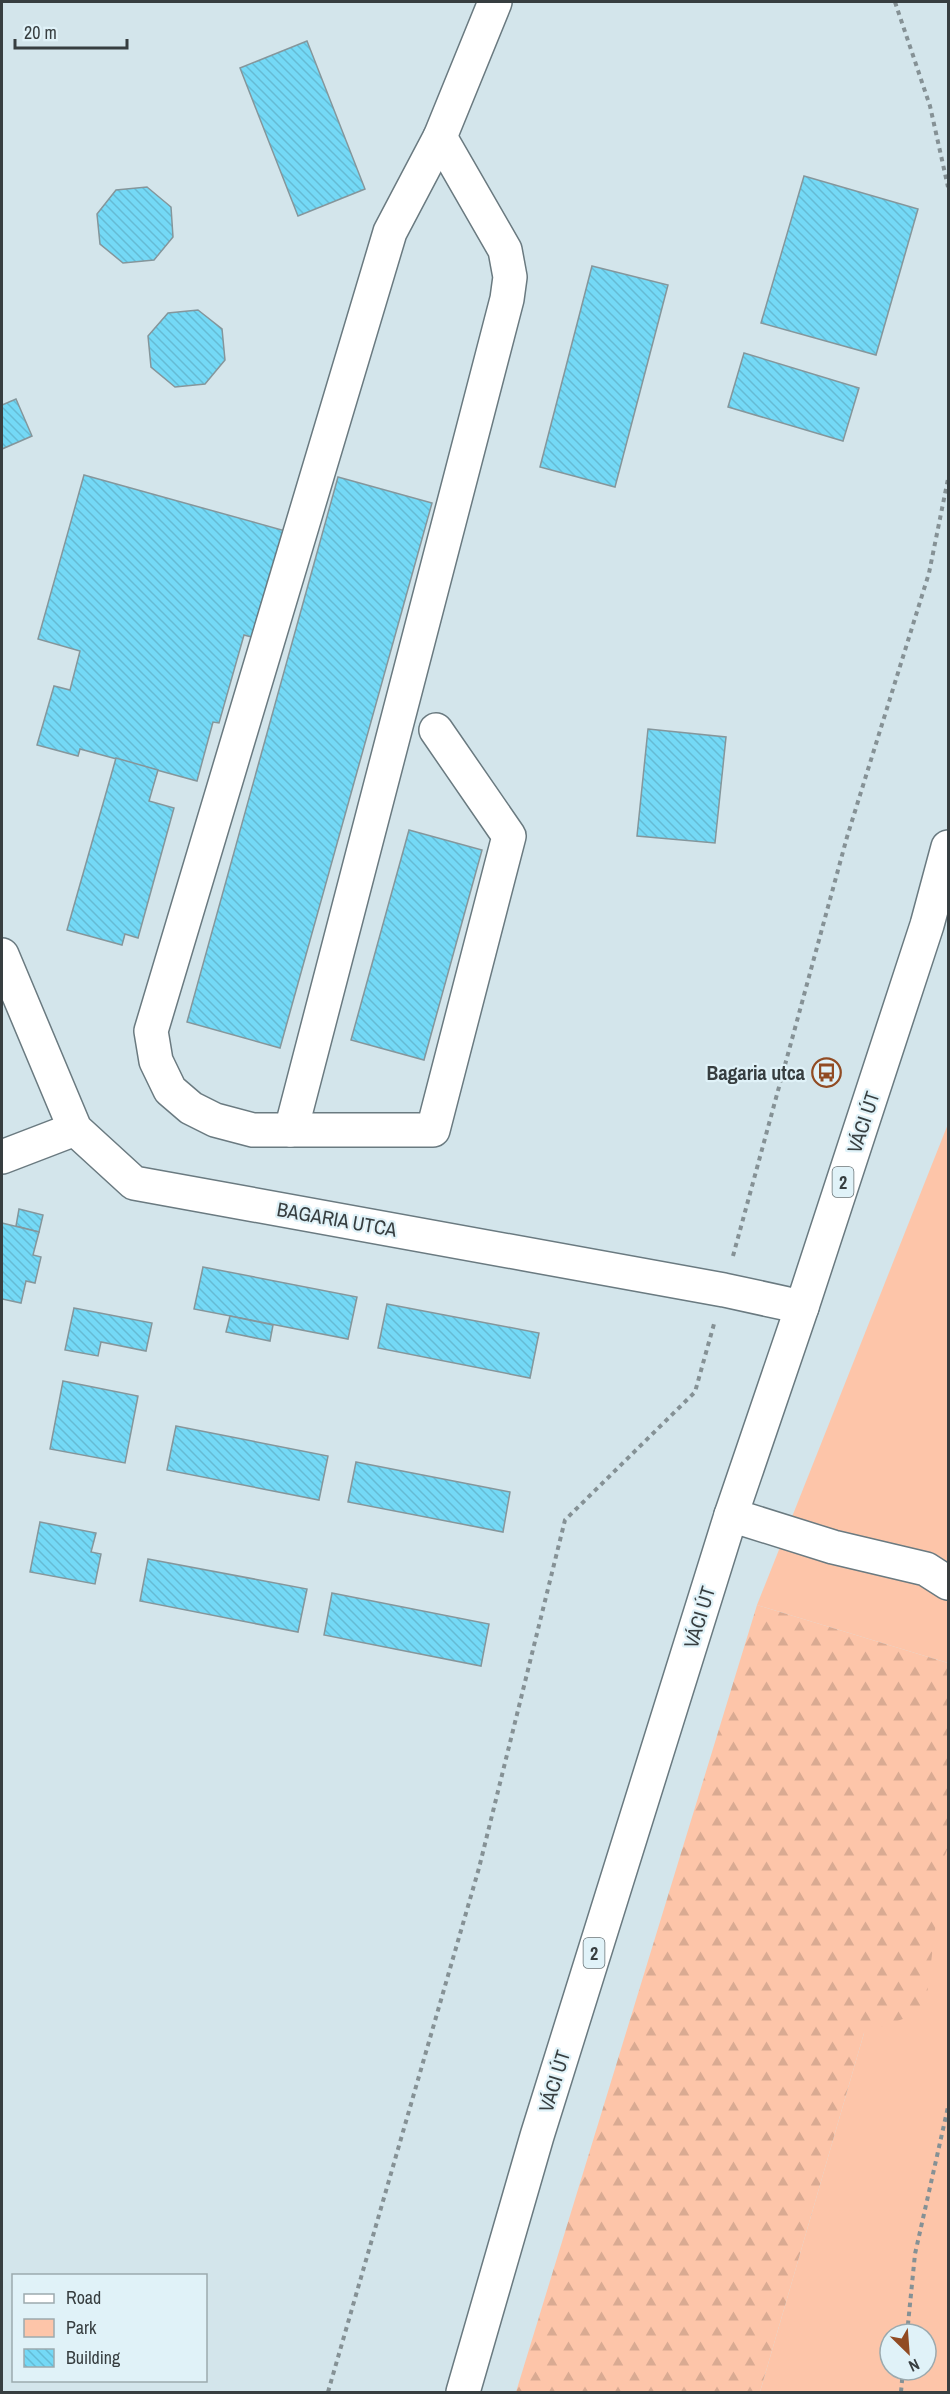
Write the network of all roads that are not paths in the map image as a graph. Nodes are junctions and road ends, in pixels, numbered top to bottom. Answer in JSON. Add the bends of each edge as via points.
{"nodes":[{"id":1,"x":495,"y":2,"type":"edge"},
{"id":2,"x":440,"y":136,"type":"junction"},
{"id":3,"x":436,"y":730,"type":"dead end"},
{"id":4,"x":948,"y":847,"type":"edge"},
{"id":5,"x":2,"y":955,"type":"edge"},
{"id":6,"x":75,"y":1129,"type":"junction"},
{"id":7,"x":291,"y":1130,"type":"junction"},
{"id":8,"x":2,"y":1157,"type":"edge"},
{"id":9,"x":802,"y":1307,"type":"junction"},
{"id":10,"x":731,"y":1515,"type":"junction"},
{"id":11,"x":948,"y":1583,"type":"edge"},
{"id":12,"x":463,"y":2392,"type":"edge"}],
"edges":[{"from":1,"to":2,"type":"main road"},
{"from":2,"to":7,"type":"main road","via":[[505,250],[510,271],[507,299]]},
{"from":2,"to":7,"type":"main road","via":[[390,232],[151,1031],[156,1061],[170,1090],[191,1108],[215,1120],[253,1130]]},
{"from":3,"to":7,"type":"main road","via":[[509,836],[433,1130]]},
{"from":4,"to":9,"type":"main road","name":"VÁCI ÚT","number":"2","via":[[927,925]]},
{"from":5,"to":6,"type":"main road","name":"BAGARIA UTCA"},
{"from":6,"to":8,"type":"main road"},
{"from":6,"to":9,"type":"main road","name":"BAGARIA UTCA","via":[[134,1183]]},
{"from":9,"to":10,"type":"main road","name":"VÁCI ÚT","number":"2"},
{"from":10,"to":11,"type":"main road","via":[[833,1547],[926,1569]]},
{"from":10,"to":12,"type":"main road","name":"VÁCI ÚT","number":"2","via":[[537,2136]]}]}
